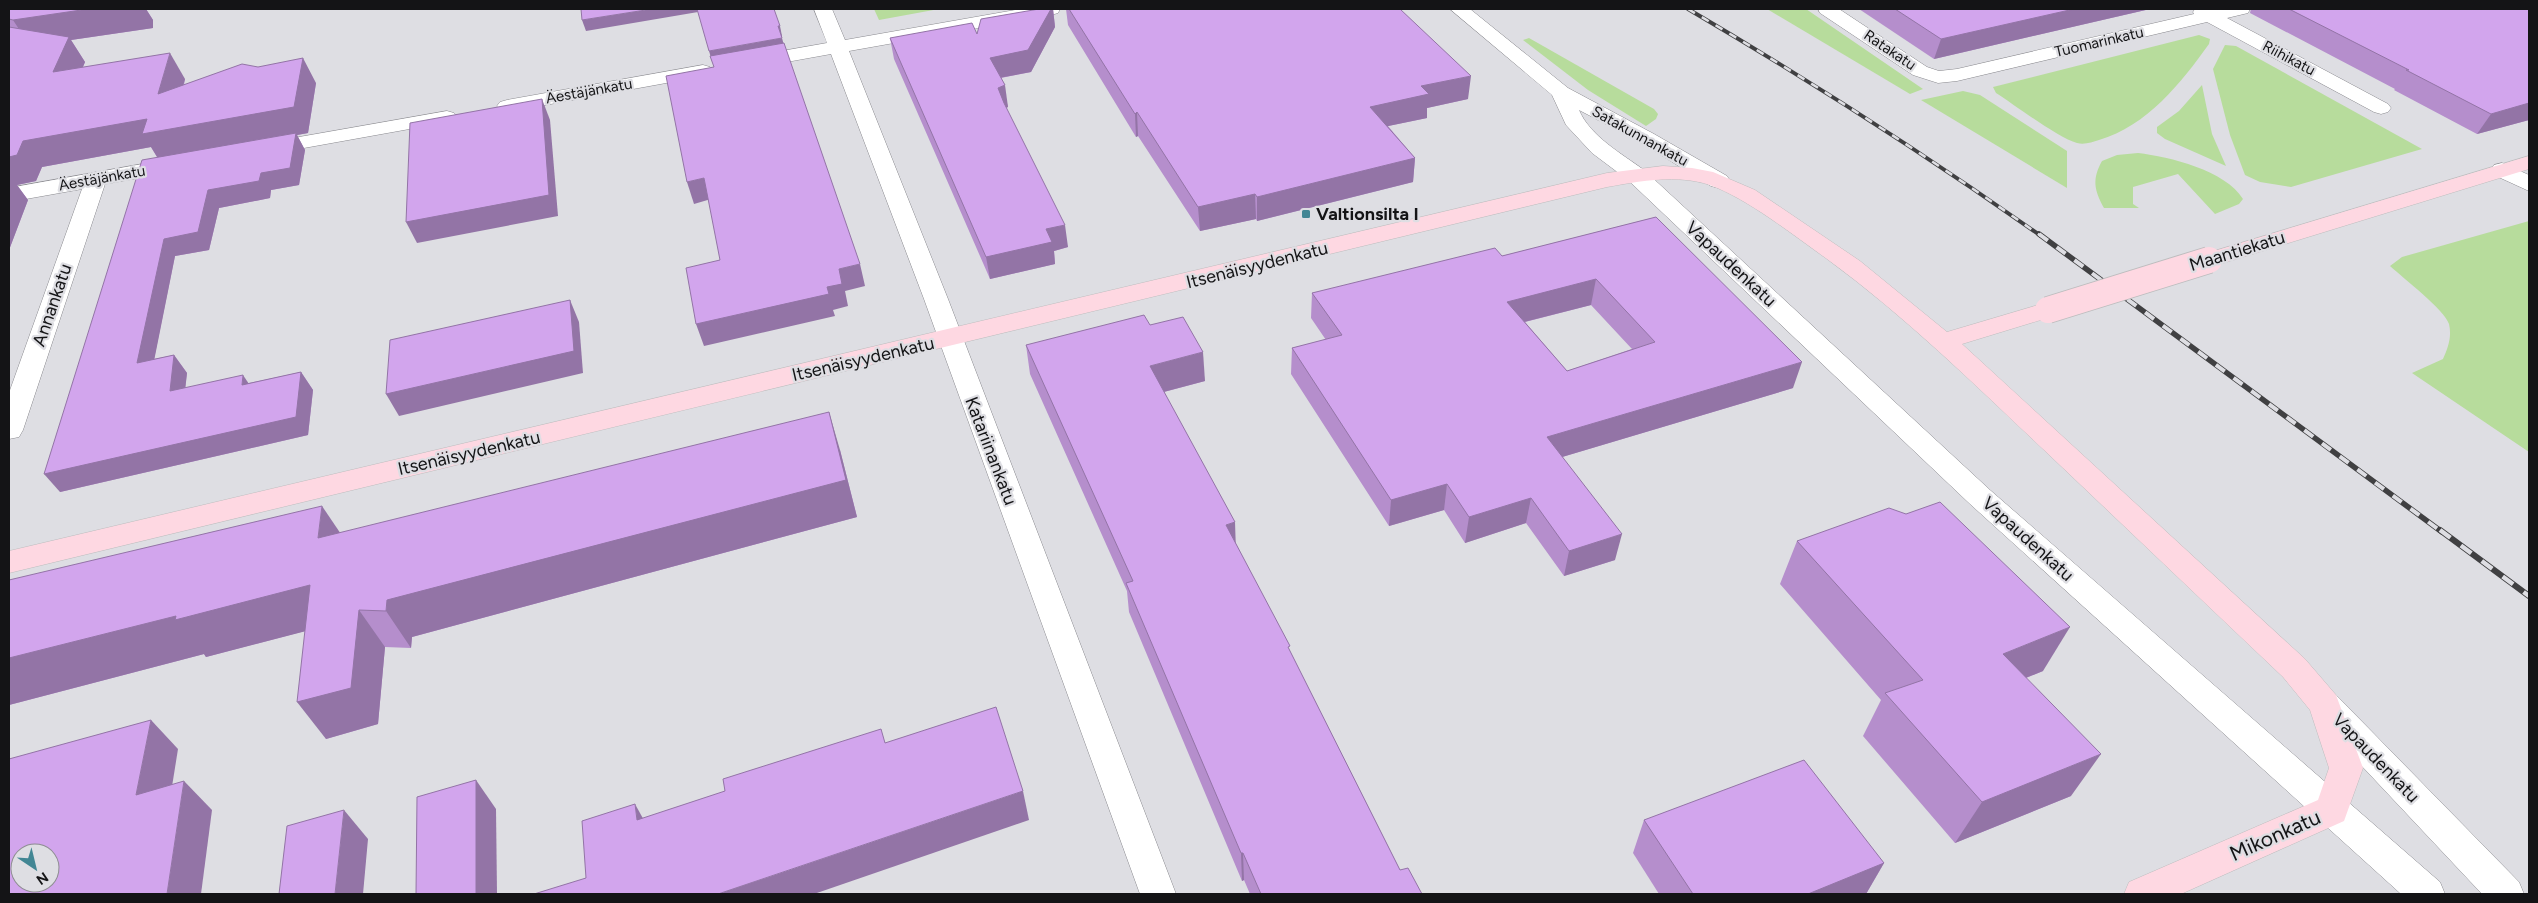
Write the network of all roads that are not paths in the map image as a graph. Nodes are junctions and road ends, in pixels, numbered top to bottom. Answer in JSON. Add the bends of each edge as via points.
{"nodes":[{"id":1,"x":822,"y":9,"type":"edge"},
{"id":2,"x":1052,"y":9,"type":"edge"},
{"id":3,"x":1459,"y":9,"type":"edge"},
{"id":4,"x":1828,"y":9,"type":"edge"},
{"id":5,"x":2241,"y":9,"type":"edge"},
{"id":6,"x":2204,"y":12,"type":"edge"},
{"id":7,"x":837,"y":47,"type":"junction"},
{"id":8,"x":1958,"y":75,"type":"joint"},
{"id":9,"x":1561,"y":92,"type":"junction"},
{"id":10,"x":2381,"y":108,"type":"dead end"},
{"id":11,"x":243,"y":153,"type":"edge"},
{"id":12,"x":194,"y":162,"type":"edge"},
{"id":13,"x":2529,"y":162,"type":"edge"},
{"id":14,"x":2502,"y":170,"type":"junction"},
{"id":15,"x":1636,"y":175,"type":"junction"},
{"id":16,"x":96,"y":179,"type":"junction"},
{"id":17,"x":1719,"y":181,"type":"junction"},
{"id":18,"x":2529,"y":184,"type":"edge"},
{"id":19,"x":9,"y":195,"type":"edge"},
{"id":20,"x":950,"y":338,"type":"junction"},
{"id":21,"x":1944,"y":341,"type":"junction"},
{"id":22,"x":9,"y":430,"type":"edge"},
{"id":23,"x":9,"y":562,"type":"edge"},
{"id":24,"x":2324,"y":704,"type":"junction"},
{"id":25,"x":2332,"y":810,"type":"junction"},
{"id":26,"x":1158,"y":894,"type":"edge"},
{"id":27,"x":2142,"y":894,"type":"edge"},
{"id":28,"x":2427,"y":894,"type":"edge"},
{"id":29,"x":2506,"y":894,"type":"edge"}],
"edges":[{"from":1,"to":7,"type":"street","name":"Katariinankatu"},
{"from":2,"to":7,"type":"street","name":"Äestäjänkatu"},
{"from":3,"to":9,"type":"street","name":"Satakunnankatu"},
{"from":4,"to":8,"type":"street","name":"Ratakatu","via":[[1920,71],[1938,76]]},
{"from":5,"to":6,"type":"street","name":"Tuomarinkatu"},
{"from":6,"to":8,"type":"street","name":"Tuomarinkatu"},
{"from":6,"to":10,"type":"street","name":"Riihikatu"},
{"from":7,"to":11,"type":"street","name":"Äestäjänkatu"},
{"from":7,"to":20,"type":"street","name":"Katariinankatu"},
{"from":9,"to":15,"type":"street","name":"Satakunnankatu","via":[[1573,120],[1600,148]]},
{"from":9,"to":17,"type":"street","name":"Satakunnankatu","via":[[1648,138]]},
{"from":12,"to":16,"type":"street","name":"Äestäjänkatu"},
{"from":13,"to":14,"type":"main road","name":"Maantiekatu"},
{"from":14,"to":18,"type":"street"},
{"from":14,"to":21,"type":"main road","name":"Maantiekatu","bridge":true},
{"from":15,"to":17,"type":"main road","name":"Itsenäisyydenkatu","via":[[1688,174]]},
{"from":15,"to":20,"type":"main road","name":"Itsenäisyydenkatu"},
{"from":15,"to":25,"type":"street","name":"Vapaudenkatu","via":[[1980,497]]},
{"from":16,"to":19,"type":"street","name":"Äestäjänkatu"},
{"from":16,"to":22,"type":"street","name":"Annankatu"},
{"from":17,"to":21,"type":"main road","name":"Vapaudenkatu","via":[[1753,199],[1853,265]]},
{"from":20,"to":23,"type":"main road","name":"Itsenäisyydenkatu"},
{"from":20,"to":26,"type":"street","name":"Katariinankatu"},
{"from":21,"to":24,"type":"main road","name":"Vapaudenkatu","via":[[2294,668]]},
{"from":24,"to":25,"type":"main road","name":"Mikonkatu","via":[[2346,768]]},
{"from":24,"to":29,"type":"street","name":"Vapaudenkatu"},
{"from":25,"to":27,"type":"main road","name":"Mikonkatu"},
{"from":25,"to":28,"type":"street","name":"Vapaudenkatu"}]}
